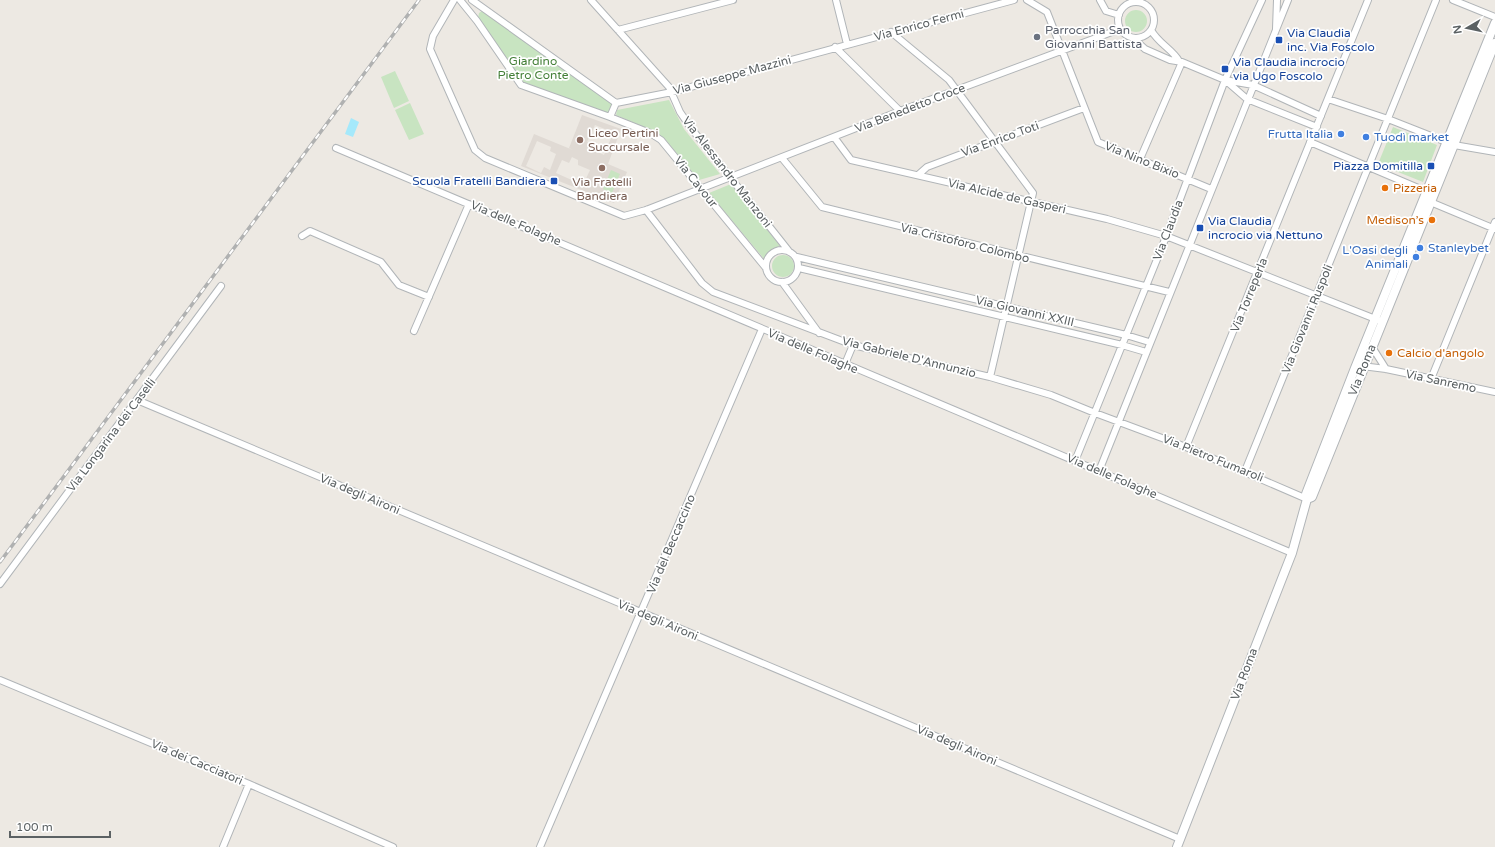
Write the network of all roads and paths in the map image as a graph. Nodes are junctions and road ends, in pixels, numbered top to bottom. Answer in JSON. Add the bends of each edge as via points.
{"nodes":[{"id":1,"x":454,"y":0,"type":"edge"},
{"id":2,"x":460,"y":0,"type":"edge"},
{"id":3,"x":472,"y":0,"type":"edge"},
{"id":4,"x":591,"y":0,"type":"edge"},
{"id":5,"x":733,"y":0,"type":"edge"},
{"id":6,"x":836,"y":0,"type":"edge"},
{"id":7,"x":1014,"y":0,"type":"edge"},
{"id":8,"x":1027,"y":0,"type":"edge"},
{"id":9,"x":1100,"y":0,"type":"edge"},
{"id":10,"x":1262,"y":0,"type":"edge"},
{"id":11,"x":1277,"y":0,"type":"edge"},
{"id":12,"x":1288,"y":0,"type":"edge"},
{"id":13,"x":1368,"y":0,"type":"edge"},
{"id":14,"x":1436,"y":0,"type":"edge"},
{"id":15,"x":1453,"y":0,"type":"edge"},
{"id":16,"x":1146,"y":3,"type":"edge"},
{"id":17,"x":1119,"y":15,"type":"junction"},
{"id":18,"x":1495,"y":17,"type":"edge"},
{"id":19,"x":1495,"y":23,"type":"edge"},
{"id":20,"x":1120,"y":29,"type":"junction"},
{"id":21,"x":618,"y":30,"type":"junction"},
{"id":22,"x":1152,"y":30,"type":"junction"},
{"id":23,"x":891,"y":32,"type":"junction"},
{"id":24,"x":1275,"y":35,"type":"junction"},
{"id":25,"x":1133,"y":38,"type":"junction"},
{"id":26,"x":1495,"y":43,"type":"edge"},
{"id":27,"x":847,"y":44,"type":"junction"},
{"id":28,"x":835,"y":47,"type":"junction"},
{"id":29,"x":1062,"y":51,"type":"junction"},
{"id":30,"x":1180,"y":61,"type":"junction"},
{"id":31,"x":1225,"y":80,"type":"junction"},
{"id":32,"x":1253,"y":85,"type":"junction"},
{"id":33,"x":957,"y":91,"type":"junction"},
{"id":34,"x":672,"y":92,"type":"junction"},
{"id":35,"x":1247,"y":99,"type":"junction"},
{"id":36,"x":1328,"y":99,"type":"junction"},
{"id":37,"x":616,"y":103,"type":"junction"},
{"id":38,"x":1084,"y":108,"type":"junction"},
{"id":39,"x":900,"y":111,"type":"junction"},
{"id":40,"x":1321,"y":116,"type":"junction"},
{"id":41,"x":610,"y":117,"type":"junction"},
{"id":42,"x":1388,"y":118,"type":"junction"},
{"id":43,"x":1316,"y":127,"type":"junction"},
{"id":44,"x":834,"y":137,"type":"junction"},
{"id":45,"x":994,"y":140,"type":"junction"},
{"id":46,"x":1310,"y":142,"type":"junction"},
{"id":47,"x":1450,"y":143,"type":"junction"},
{"id":48,"x":336,"y":148,"type":"dead end"},
{"id":49,"x":1495,"y":152,"type":"edge"},
{"id":50,"x":782,"y":158,"type":"junction"},
{"id":51,"x":1140,"y":159,"type":"junction"},
{"id":52,"x":1368,"y":168,"type":"junction"},
{"id":53,"x":918,"y":175,"type":"junction"},
{"id":54,"x":730,"y":178,"type":"junction"},
{"id":55,"x":1188,"y":178,"type":"junction"},
{"id":56,"x":700,"y":187,"type":"junction"},
{"id":57,"x":1211,"y":188,"type":"junction"},
{"id":58,"x":1429,"y":197,"type":"junction"},
{"id":59,"x":1032,"y":201,"type":"junction"},
{"id":60,"x":469,"y":204,"type":"junction"},
{"id":61,"x":646,"y":210,"type":"junction"},
{"id":62,"x":1494,"y":226,"type":"edge"},
{"id":63,"x":302,"y":236,"type":"dead end"},
{"id":64,"x":1166,"y":236,"type":"junction"},
{"id":65,"x":1189,"y":244,"type":"junction"},
{"id":66,"x":788,"y":250,"type":"junction"},
{"id":67,"x":1018,"y":256,"type":"junction"},
{"id":68,"x":796,"y":258,"type":"junction"},
{"id":69,"x":766,"y":268,"type":"junction"},
{"id":70,"x":799,"y":268,"type":"junction"},
{"id":71,"x":1258,"y":273,"type":"junction"},
{"id":72,"x":782,"y":282,"type":"junction"},
{"id":73,"x":900,"y":282,"type":"junction"},
{"id":74,"x":221,"y":286,"type":"dead end"},
{"id":75,"x":1146,"y":286,"type":"junction"},
{"id":76,"x":898,"y":292,"type":"junction"},
{"id":77,"x":1170,"y":292,"type":"junction"},
{"id":78,"x":429,"y":297,"type":"junction"},
{"id":79,"x":1317,"y":297,"type":"junction"},
{"id":80,"x":1006,"y":307,"type":"junction"},
{"id":81,"x":1004,"y":318,"type":"junction"},
{"id":82,"x":1378,"y":320,"type":"junction"},
{"id":83,"x":762,"y":329,"type":"junction"},
{"id":84,"x":414,"y":332,"type":"dead end"},
{"id":85,"x":819,"y":332,"type":"junction"},
{"id":86,"x":1126,"y":335,"type":"junction"},
{"id":87,"x":1149,"y":342,"type":"junction"},
{"id":88,"x":853,"y":345,"type":"junction"},
{"id":89,"x":1122,"y":345,"type":"junction"},
{"id":90,"x":1372,"y":347,"type":"junction"},
{"id":91,"x":1146,"y":352,"type":"junction"},
{"id":92,"x":845,"y":364,"type":"junction"},
{"id":93,"x":1360,"y":365,"type":"junction"},
{"id":94,"x":1386,"y":369,"type":"junction"},
{"id":95,"x":990,"y":377,"type":"junction"},
{"id":96,"x":1431,"y":379,"type":"junction"},
{"id":97,"x":1495,"y":391,"type":"edge"},
{"id":98,"x":137,"y":400,"type":"junction"},
{"id":99,"x":1095,"y":413,"type":"junction"},
{"id":100,"x":1118,"y":420,"type":"junction"},
{"id":101,"x":1186,"y":447,"type":"junction"},
{"id":102,"x":1075,"y":461,"type":"junction"},
{"id":103,"x":1099,"y":471,"type":"junction"},
{"id":104,"x":1245,"y":471,"type":"junction"},
{"id":105,"x":1307,"y":499,"type":"junction"},
{"id":106,"x":1292,"y":553,"type":"junction"},
{"id":107,"x":0,"y":584,"type":"edge"},
{"id":108,"x":642,"y":613,"type":"junction"},
{"id":109,"x":0,"y":680,"type":"edge"},
{"id":110,"x":249,"y":784,"type":"junction"},
{"id":111,"x":1178,"y":843,"type":"edge"},
{"id":112,"x":223,"y":847,"type":"edge"},
{"id":113,"x":393,"y":847,"type":"edge"},
{"id":114,"x":540,"y":847,"type":"edge"}],
"edges":[{"from":1,"to":61,"type":"street","via":[[433,36],[430,48],[478,153],[618,214],[630,216]]},
{"from":2,"to":41,"type":"street","name":"Via Cavour","via":[[521,86]]},
{"from":3,"to":37,"type":"street"},
{"from":4,"to":21,"type":"street","name":"Via Alessandro Manzoni"},
{"from":5,"to":21,"type":"street"},
{"from":6,"to":27,"type":"street"},
{"from":7,"to":23,"type":"street","name":"Via Enrico Fermi"},
{"from":8,"to":29,"type":"street","name":"Via Nino Bixio","via":[[1047,12]]},
{"from":9,"to":17,"type":"street","via":[[1107,12]]},
{"from":10,"to":31,"type":"street","name":"Via Claudia"},
{"from":11,"to":24,"type":"street","name":"Via Claudia"},
{"from":12,"to":24,"type":"street","name":"Via Claudia"},
{"from":13,"to":36,"type":"street"},
{"from":14,"to":42,"type":"street"},
{"from":15,"to":18,"type":"street"},
{"from":16,"to":17,"type":"street","via":[[1130,4],[1121,10]]},
{"from":16,"to":22,"type":"street","via":[[1154,19]]},
{"from":17,"to":20,"type":"street"},
{"from":19,"to":47,"type":"street","name":"Via Roma"},
{"from":20,"to":25,"type":"street"},
{"from":20,"to":29,"type":"street","name":"Via Benedetto Croce"},
{"from":21,"to":34,"type":"street","name":"Via Alessandro Manzoni"},
{"from":22,"to":25,"type":"street","via":[[1144,37]]},
{"from":22,"to":30,"type":"street","via":[[1160,42]]},
{"from":23,"to":27,"type":"street","name":"Via Enrico Fermi"},
{"from":23,"to":33,"type":"street","via":[[949,80]]},
{"from":24,"to":32,"type":"street","name":"Via Claudia"},
{"from":25,"to":30,"type":"street","via":[[1145,49],[1170,60]]},
{"from":26,"to":47,"type":"street","name":"Via Roma"},
{"from":27,"to":28,"type":"street","name":"Via Giuseppe Mazzini"},
{"from":28,"to":34,"type":"street","name":"Via Giuseppe Mazzini"},
{"from":28,"to":39,"type":"street"},
{"from":29,"to":33,"type":"street","name":"Via Benedetto Croce"},
{"from":29,"to":38,"type":"street","name":"Via Nino Bixio"},
{"from":30,"to":31,"type":"street"},
{"from":30,"to":51,"type":"street"},
{"from":31,"to":32,"type":"street"},
{"from":31,"to":35,"type":"street"},
{"from":31,"to":55,"type":"street","name":"Via Claudia"},
{"from":32,"to":35,"type":"street","name":"Via Claudia"},
{"from":32,"to":40,"type":"street"},
{"from":33,"to":39,"type":"street","name":"Via Benedetto Croce"},
{"from":33,"to":45,"type":"street"},
{"from":34,"to":37,"type":"street","name":"Via Giuseppe Mazzini"},
{"from":34,"to":54,"type":"street","name":"Via Alessandro Manzoni","via":[[687,123]]},
{"from":35,"to":43,"type":"street"},
{"from":35,"to":57,"type":"street","name":"Via Claudia"},
{"from":36,"to":40,"type":"street","name":"Via Torreperla"},
{"from":36,"to":42,"type":"street"},
{"from":37,"to":41,"type":"street"},
{"from":38,"to":45,"type":"street","name":"Via Enrico Toti"},
{"from":38,"to":51,"type":"street","name":"Via Nino Bixio","via":[[1098,142]]},
{"from":39,"to":44,"type":"street","name":"Via Benedetto Croce"},
{"from":40,"to":43,"type":"street","name":"Via Torreperla"},
{"from":41,"to":56,"type":"street","name":"Via Cavour","via":[[661,140]]},
{"from":42,"to":47,"type":"street"},
{"from":42,"to":52,"type":"street","name":"Via Giovanni Ruspoli"},
{"from":43,"to":46,"type":"street","name":"Via Torreperla"},
{"from":44,"to":50,"type":"street","name":"Via Benedetto Croce"},
{"from":44,"to":53,"type":"street","name":"Via Alcide de Gasperi","via":[[851,160]]},
{"from":45,"to":53,"type":"street","name":"Via Enrico Toti","via":[[927,167]]},
{"from":45,"to":59,"type":"street","via":[[1034,192]]},
{"from":46,"to":52,"type":"street"},
{"from":46,"to":71,"type":"street","name":"Via Torreperla"},
{"from":47,"to":49,"type":"street"},
{"from":47,"to":58,"type":"street","name":"Via Roma"},
{"from":48,"to":60,"type":"street","name":"Via delle Folaghe"},
{"from":50,"to":54,"type":"street","name":"Via Benedetto Croce"},
{"from":50,"to":67,"type":"street","name":"Via Cristoforo Colombo","via":[[822,208]]},
{"from":51,"to":55,"type":"street","name":"Via Nino Bixio"},
{"from":52,"to":58,"type":"street"},
{"from":52,"to":79,"type":"street","name":"Via Giovanni Ruspoli"},
{"from":53,"to":59,"type":"street","name":"Via Alcide de Gasperi"},
{"from":54,"to":56,"type":"street","name":"Via Benedetto Croce"},
{"from":54,"to":66,"type":"street","name":"Via Alessandro Manzoni"},
{"from":55,"to":57,"type":"street","name":"Via Nino Bixio"},
{"from":55,"to":64,"type":"street","name":"Via Claudia"},
{"from":56,"to":61,"type":"street"},
{"from":56,"to":69,"type":"street","name":"Via Cavour"},
{"from":57,"to":65,"type":"street","name":"Via Claudia"},
{"from":58,"to":62,"type":"street"},
{"from":58,"to":82,"type":"street","name":"Via Roma"},
{"from":59,"to":64,"type":"street","name":"Via Alcide de Gasperi"},
{"from":59,"to":67,"type":"street"},
{"from":60,"to":78,"type":"street"},
{"from":60,"to":83,"type":"street","name":"Via delle Folaghe"},
{"from":61,"to":85,"type":"street","name":"Via Gabriele D'Annunzio","via":[[708,289]]},
{"from":62,"to":96,"type":"street"},
{"from":63,"to":78,"type":"street","via":[[310,231],[381,262],[399,285]]},
{"from":64,"to":65,"type":"street","name":"Via Alcide de Gasperi"},
{"from":64,"to":75,"type":"street","name":"Via Claudia"},
{"from":65,"to":71,"type":"street","name":"Via Alcide de Gasperi"},
{"from":65,"to":77,"type":"street","name":"Via Claudia"},
{"from":66,"to":68,"type":"street"},
{"from":66,"to":69,"type":"street","via":[[777,250],[772,253]]},
{"from":67,"to":75,"type":"street","name":"Via Cristoforo Colombo"},
{"from":67,"to":80,"type":"street"},
{"from":68,"to":70,"type":"street"},
{"from":68,"to":73,"type":"street","name":"Via Giovanni XXIII"},
{"from":69,"to":72,"type":"street","via":[[770,276]]},
{"from":70,"to":72,"type":"street","via":[[791,280]]},
{"from":70,"to":76,"type":"street","name":"Via Giovanni XXIII"},
{"from":71,"to":79,"type":"street","name":"Via Alcide de Gasperi"},
{"from":71,"to":101,"type":"street","name":"Via Torreperla"},
{"from":72,"to":85,"type":"street"},
{"from":73,"to":76,"type":"street"},
{"from":73,"to":80,"type":"street","name":"Via Giovanni XXIII"},
{"from":74,"to":98,"type":"street","name":"Via Longarina dei Caselli"},
{"from":75,"to":77,"type":"street","name":"Via Cristoforo Colombo"},
{"from":75,"to":86,"type":"street","name":"Via Claudia"},
{"from":76,"to":81,"type":"street","name":"Via Giovanni XXIII"},
{"from":77,"to":87,"type":"street","name":"Via Claudia"},
{"from":78,"to":84,"type":"street"},
{"from":79,"to":82,"type":"street","name":"Via Alcide de Gasperi"},
{"from":79,"to":104,"type":"street","name":"Via Giovanni Ruspoli"},
{"from":80,"to":81,"type":"street"},
{"from":80,"to":86,"type":"street","name":"Via Giovanni XXIII"},
{"from":81,"to":89,"type":"street","name":"Via Giovanni XXIII"},
{"from":81,"to":95,"type":"street"},
{"from":82,"to":90,"type":"street","name":"Via Roma"},
{"from":82,"to":93,"type":"street","name":"Via Roma"},
{"from":83,"to":92,"type":"street","name":"Via delle Folaghe"},
{"from":83,"to":108,"type":"street","name":"Via del Beccaccino"},
{"from":85,"to":88,"type":"street","name":"Via Gabriele D'Annunzio"},
{"from":86,"to":87,"type":"street","name":"Via Giovanni XXIII"},
{"from":86,"to":89,"type":"street","name":"Via Claudia"},
{"from":87,"to":91,"type":"street","name":"Via Claudia"},
{"from":88,"to":92,"type":"street"},
{"from":88,"to":95,"type":"street","name":"Via Gabriele D'Annunzio"},
{"from":89,"to":91,"type":"street","name":"Via Giovanni XXIII"},
{"from":89,"to":99,"type":"street","name":"Via Claudia"},
{"from":90,"to":93,"type":"street","name":"Via Roma"},
{"from":90,"to":94,"type":"street"},
{"from":91,"to":100,"type":"street","name":"Via Claudia"},
{"from":92,"to":102,"type":"street","name":"Via delle Folaghe"},
{"from":93,"to":94,"type":"street","name":"Via Sanremo"},
{"from":93,"to":105,"type":"street","name":"Via Roma","via":[[1312,497]]},
{"from":94,"to":96,"type":"street","name":"Via Sanremo"},
{"from":95,"to":99,"type":"street","name":"Via Gabriele D'Annunzio","via":[[1051,395]]},
{"from":96,"to":97,"type":"street","name":"Via Sanremo"},
{"from":98,"to":107,"type":"street","name":"Via Longarina dei Caselli"},
{"from":98,"to":108,"type":"street","name":"Via degli Aironi"},
{"from":99,"to":100,"type":"street","name":"Via Gabriele D'Annunzio"},
{"from":99,"to":102,"type":"street","name":"Via Claudia"},
{"from":100,"to":101,"type":"street","name":"Via Pietro Fumaroli"},
{"from":100,"to":103,"type":"street","name":"Via Claudia"},
{"from":101,"to":104,"type":"street","name":"Via Pietro Fumaroli"},
{"from":102,"to":103,"type":"street","name":"Via delle Folaghe"},
{"from":103,"to":106,"type":"street","name":"Via delle Folaghe"},
{"from":104,"to":105,"type":"street","name":"Via Pietro Fumaroli"},
{"from":105,"to":106,"type":"street","name":"Via Roma"},
{"from":106,"to":111,"type":"street","name":"Via Roma"},
{"from":108,"to":111,"type":"street","name":"Via degli Aironi"},
{"from":108,"to":114,"type":"street","name":"Via del Beccaccino"},
{"from":109,"to":110,"type":"street","name":"Via dei Cacciatori"},
{"from":110,"to":112,"type":"street"},
{"from":110,"to":113,"type":"street","name":"Via dei Cacciatori"}]}
